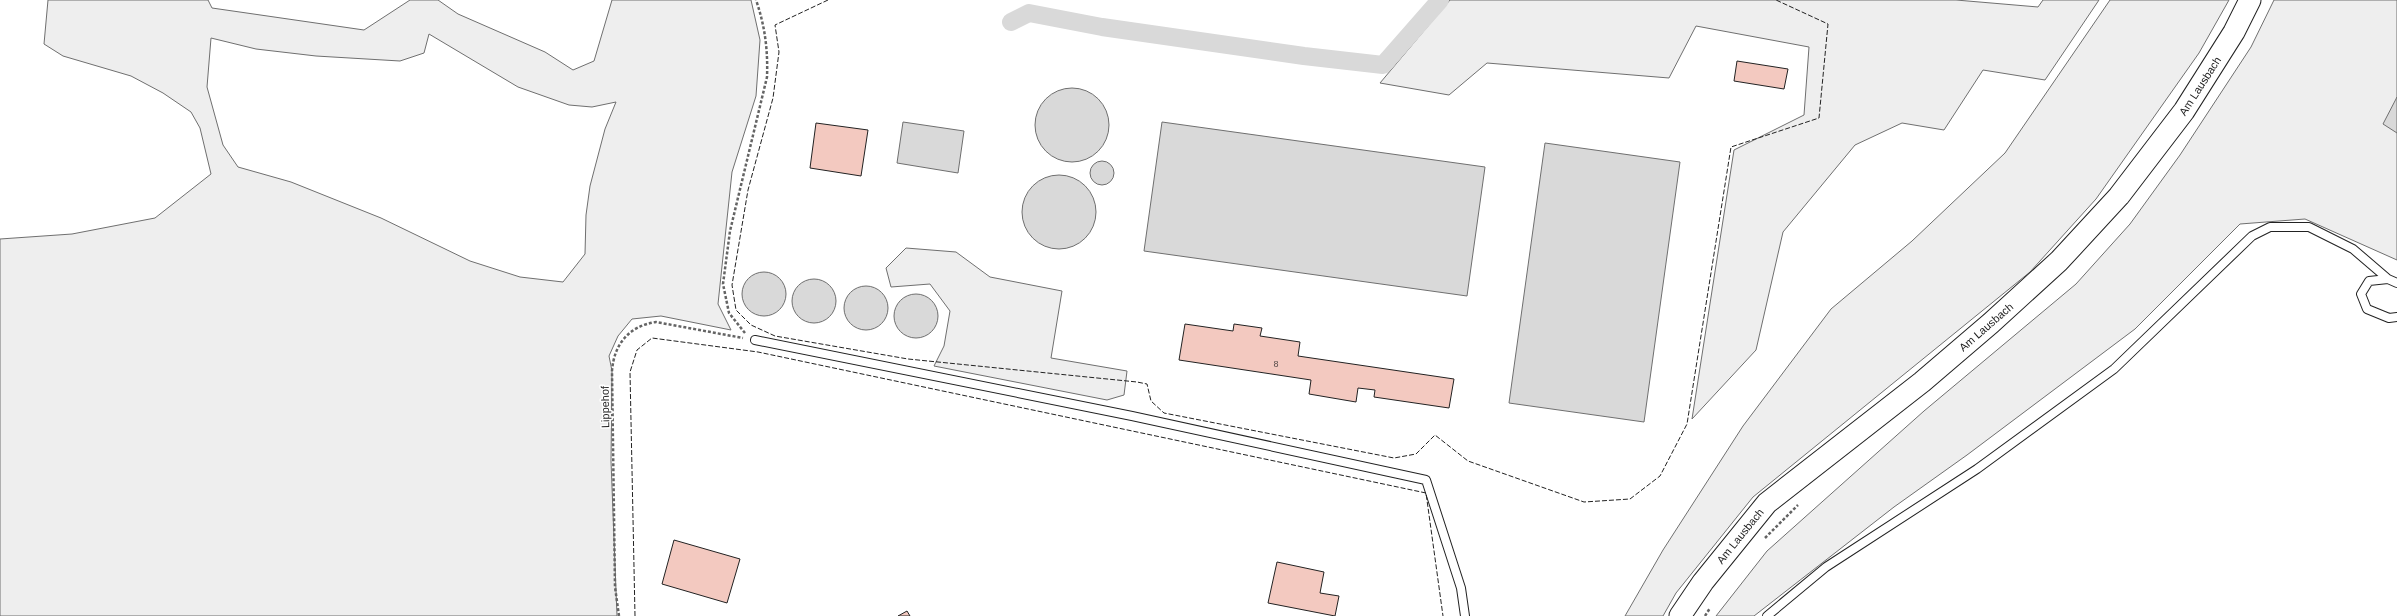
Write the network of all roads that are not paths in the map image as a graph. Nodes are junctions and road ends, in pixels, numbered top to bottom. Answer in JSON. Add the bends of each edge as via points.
{"nodes":[{"id":1,"x":2250,"y":0,"type":"edge"},
{"id":2,"x":2388,"y":279,"type":"junction"},
{"id":3,"x":2397,"y":283,"type":"edge"},
{"id":4,"x":2397,"y":317,"type":"edge"},
{"id":5,"x":755,"y":340,"type":"road end"},
{"id":6,"x":1465,"y":616,"type":"edge"},
{"id":7,"x":1680,"y":616,"type":"edge"},
{"id":8,"x":1767,"y":616,"type":"edge"}],
"edges":[{"from":1,"to":7,"type":"main road","name":"Am Lausbach","via":[[2234,32],[2184,111],[2119,196],[2059,261],[1922,382],[1767,503],[1703,582]]},
{"from":2,"to":3,"type":"lane"},
{"from":2,"to":4,"type":"lane","via":[[2369,281],[2361,294],[2367,309],[2390,318]]},
{"from":2,"to":8,"type":"lane","via":[[2353,250],[2309,227],[2270,227],[2252,236],[2114,368],[1977,469],[1826,568]]},
{"from":5,"to":6,"type":"lane","via":[[1132,416],[1426,480],[1461,588]]}]}
